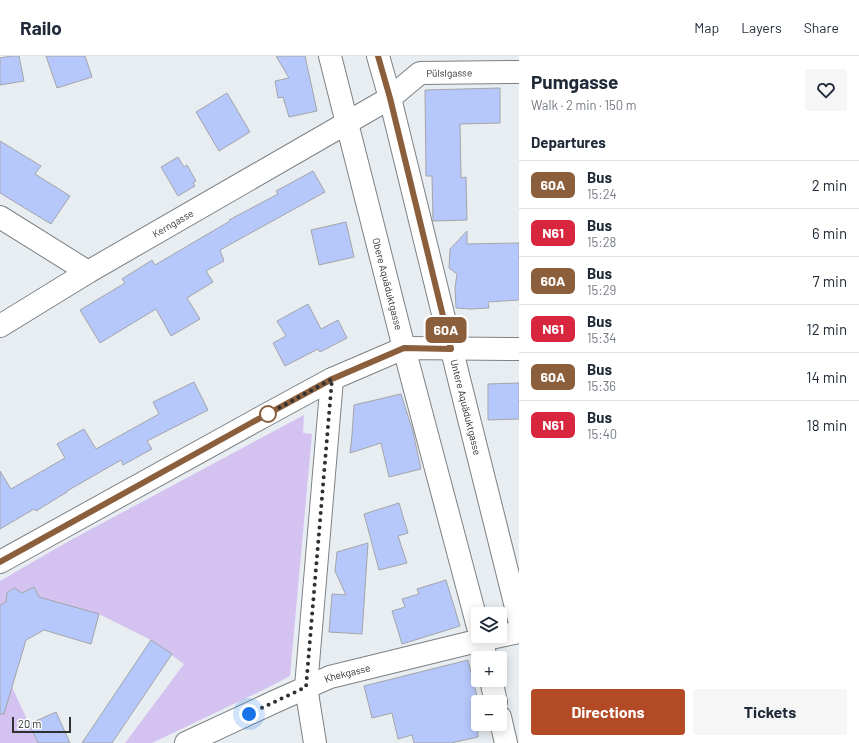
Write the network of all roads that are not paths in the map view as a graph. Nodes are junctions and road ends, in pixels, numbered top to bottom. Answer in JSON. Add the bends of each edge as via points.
{"nodes":[{"id":1,"x":330,"y":56,"type":"edge"},
{"id":2,"x":378,"y":56,"type":"edge"},
{"id":3,"x":519,"y":72,"type":"edge"},
{"id":4,"x":390,"y":98,"type":"junction"},
{"id":5,"x":347,"y":122,"type":"junction"},
{"id":6,"x":0,"y":217,"type":"edge"},
{"id":7,"x":88,"y":272,"type":"junction"},
{"id":8,"x":0,"y":326,"type":"edge"},
{"id":9,"x":404,"y":348,"type":"junction"},
{"id":10,"x":451,"y":349,"type":"junction"},
{"id":11,"x":519,"y":349,"type":"edge"},
{"id":12,"x":332,"y":379,"type":"junction"},
{"id":13,"x":0,"y":562,"type":"edge"},
{"id":14,"x":472,"y":607,"type":"edge"},
{"id":15,"x":519,"y":619,"type":"edge"},
{"id":16,"x":519,"y":632,"type":"edge"},
{"id":17,"x":507,"y":635,"type":"edge"},
{"id":18,"x":471,"y":642,"type":"edge"},
{"id":19,"x":306,"y":687,"type":"junction"},
{"id":20,"x":503,"y":731,"type":"edge"},
{"id":21,"x":186,"y":743,"type":"edge"},
{"id":22,"x":315,"y":743,"type":"edge"},
{"id":23,"x":506,"y":743,"type":"edge"}],
"edges":[{"from":1,"to":5,"type":"street","name":"Obere Aquäduktgasse"},
{"from":2,"to":4,"type":"street","name":"Untere Aquäduktgasse"},
{"from":3,"to":4,"type":"street","name":"Pülslgasse","via":[[420,73]]},
{"from":4,"to":5,"type":"street","name":"Pülslgasse"},
{"from":4,"to":10,"type":"street","name":"Untere Aquäduktgasse"},
{"from":5,"to":7,"type":"street","name":"Kerngasse"},
{"from":5,"to":9,"type":"street","name":"Obere Aquäduktgasse"},
{"from":6,"to":7,"type":"street"},
{"from":7,"to":8,"type":"street","name":"Kerngasse"},
{"from":9,"to":10,"type":"street"},
{"from":9,"to":12,"type":"street"},
{"from":9,"to":14,"type":"street","name":"Obere Aquäduktgasse"},
{"from":10,"to":11,"type":"street"},
{"from":10,"to":15,"type":"street","name":"Untere Aquäduktgasse"},
{"from":12,"to":13,"type":"street"},
{"from":12,"to":19,"type":"street"},
{"from":16,"to":17,"type":"street","name":"Khekgasse"},
{"from":18,"to":19,"type":"street","name":"Khekgasse","via":[[330,677]]},
{"from":19,"to":21,"type":"street","name":"Khekgasse"},
{"from":19,"to":22,"type":"street"},
{"from":20,"to":23,"type":"street"}]}
